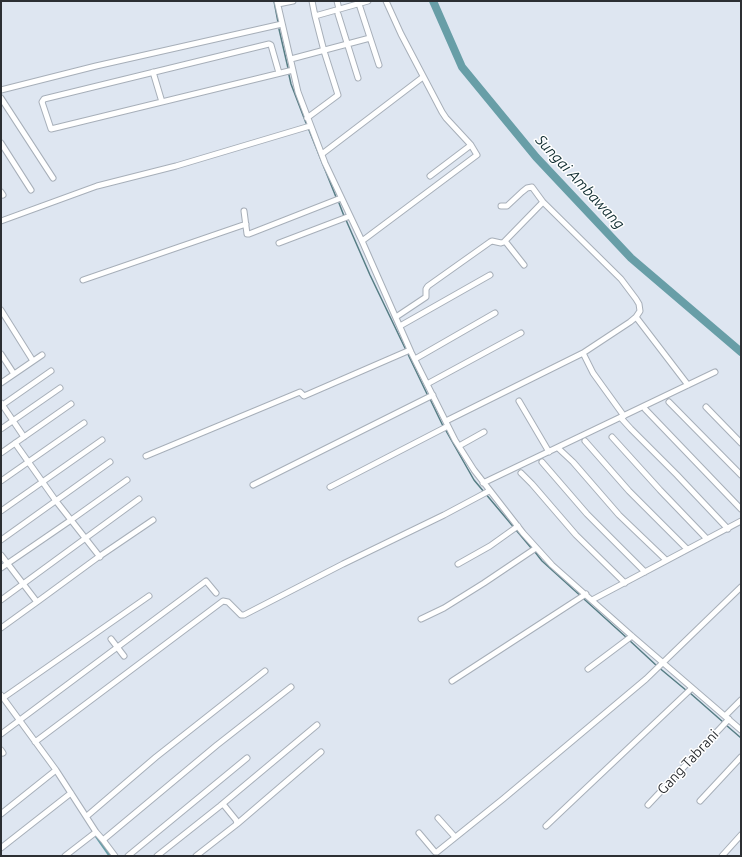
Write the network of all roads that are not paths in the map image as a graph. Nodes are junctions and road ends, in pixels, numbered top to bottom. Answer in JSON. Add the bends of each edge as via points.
{"nodes":[{"id":1,"x":293,"y":1,"type":"edge"},
{"id":2,"x":312,"y":1,"type":"edge"},
{"id":3,"x":337,"y":1,"type":"edge"},
{"id":4,"x":368,"y":1,"type":"edge"},
{"id":5,"x":386,"y":1,"type":"edge"},
{"id":6,"x":277,"y":3,"type":"edge"},
{"id":7,"x":361,"y":3,"type":"edge"},
{"id":8,"x":338,"y":12,"type":"junction"},
{"id":9,"x":315,"y":16,"type":"junction"},
{"id":10,"x":282,"y":24,"type":"junction"},
{"id":11,"x":370,"y":38,"type":"junction"},
{"id":12,"x":347,"y":44,"type":"junction"},
{"id":13,"x":324,"y":51,"type":"junction"},
{"id":14,"x":290,"y":59,"type":"junction"},
{"id":15,"x":379,"y":65,"type":"dead end"},
{"id":16,"x":293,"y":70,"type":"junction"},
{"id":17,"x":154,"y":72,"type":"junction"},
{"id":18,"x":279,"y":73,"type":"junction"},
{"id":19,"x":423,"y":77,"type":"junction"},
{"id":20,"x":358,"y":78,"type":"dead end"},
{"id":21,"x":1,"y":90,"type":"edge"},
{"id":22,"x":1,"y":98,"type":"edge"},
{"id":23,"x":162,"y":102,"type":"junction"},
{"id":24,"x":307,"y":118,"type":"junction"},
{"id":25,"x":310,"y":126,"type":"junction"},
{"id":26,"x":1,"y":143,"type":"edge"},
{"id":27,"x":472,"y":146,"type":"junction"},
{"id":28,"x":322,"y":154,"type":"junction"},
{"id":29,"x":430,"y":176,"type":"dead end"},
{"id":30,"x":53,"y":178,"type":"dead end"},
{"id":31,"x":31,"y":190,"type":"dead end"},
{"id":32,"x":342,"y":198,"type":"junction"},
{"id":33,"x":543,"y":202,"type":"junction"},
{"id":34,"x":501,"y":206,"type":"dead end"},
{"id":35,"x":244,"y":211,"type":"dead end"},
{"id":36,"x":350,"y":216,"type":"junction"},
{"id":37,"x":1,"y":221,"type":"edge"},
{"id":38,"x":246,"y":224,"type":"junction"},
{"id":39,"x":362,"y":241,"type":"junction"},
{"id":40,"x":505,"y":241,"type":"junction"},
{"id":41,"x":279,"y":243,"type":"dead end"},
{"id":42,"x":524,"y":265,"type":"dead end"},
{"id":43,"x":490,"y":275,"type":"dead end"},
{"id":44,"x":83,"y":280,"type":"dead end"},
{"id":45,"x":1,"y":310,"type":"edge"},
{"id":46,"x":496,"y":313,"type":"dead end"},
{"id":47,"x":396,"y":317,"type":"junction"},
{"id":48,"x":636,"y":317,"type":"junction"},
{"id":49,"x":400,"y":326,"type":"junction"},
{"id":50,"x":521,"y":333,"type":"dead end"},
{"id":51,"x":410,"y":350,"type":"junction"},
{"id":52,"x":583,"y":353,"type":"junction"},
{"id":53,"x":1,"y":354,"type":"edge"},
{"id":54,"x":42,"y":355,"type":"dead end"},
{"id":55,"x":415,"y":359,"type":"junction"},
{"id":56,"x":33,"y":361,"type":"junction"},
{"id":57,"x":51,"y":371,"type":"dead end"},
{"id":58,"x":715,"y":372,"type":"dead end"},
{"id":59,"x":14,"y":374,"type":"junction"},
{"id":60,"x":1,"y":383,"type":"edge"},
{"id":61,"x":427,"y":384,"type":"junction"},
{"id":62,"x":688,"y":385,"type":"junction"},
{"id":63,"x":60,"y":388,"type":"dead end"},
{"id":64,"x":433,"y":395,"type":"junction"},
{"id":65,"x":519,"y":401,"type":"dead end"},
{"id":66,"x":669,"y":402,"type":"dead end"},
{"id":67,"x":1,"y":404,"type":"edge"},
{"id":68,"x":71,"y":404,"type":"dead end"},
{"id":69,"x":706,"y":407,"type":"dead end"},
{"id":70,"x":645,"y":409,"type":"dead end"},
{"id":71,"x":622,"y":417,"type":"junction"},
{"id":72,"x":13,"y":421,"type":"junction"},
{"id":73,"x":84,"y":423,"type":"dead end"},
{"id":74,"x":447,"y":423,"type":"junction"},
{"id":75,"x":1,"y":429,"type":"edge"},
{"id":76,"x":484,"y":432,"type":"dead end"},
{"id":77,"x":24,"y":437,"type":"junction"},
{"id":78,"x":612,"y":437,"type":"dead end"},
{"id":79,"x":102,"y":440,"type":"dead end"},
{"id":80,"x":585,"y":441,"type":"dead end"},
{"id":81,"x":15,"y":443,"type":"junction"},
{"id":82,"x":741,"y":443,"type":"edge"},
{"id":83,"x":459,"y":446,"type":"junction"},
{"id":84,"x":558,"y":448,"type":"junction"},
{"id":85,"x":550,"y":452,"type":"junction"},
{"id":86,"x":1,"y":453,"type":"edge"},
{"id":87,"x":146,"y":456,"type":"dead end"},
{"id":88,"x":28,"y":462,"type":"junction"},
{"id":89,"x":110,"y":462,"type":"dead end"},
{"id":90,"x":542,"y":462,"type":"dead end"},
{"id":91,"x":521,"y":473,"type":"dead end"},
{"id":92,"x":741,"y":475,"type":"edge"},
{"id":93,"x":127,"y":480,"type":"dead end"},
{"id":94,"x":1,"y":481,"type":"edge"},
{"id":95,"x":42,"y":482,"type":"junction"},
{"id":96,"x":483,"y":483,"type":"junction"},
{"id":97,"x":253,"y":484,"type":"dead end"},
{"id":98,"x":330,"y":486,"type":"dead end"},
{"id":99,"x":489,"y":491,"type":"junction"},
{"id":100,"x":139,"y":499,"type":"dead end"},
{"id":101,"x":56,"y":501,"type":"junction"},
{"id":102,"x":741,"y":509,"type":"edge"},
{"id":103,"x":1,"y":511,"type":"edge"},
{"id":104,"x":71,"y":520,"type":"junction"},
{"id":105,"x":153,"y":520,"type":"dead end"},
{"id":106,"x":741,"y":521,"type":"edge"},
{"id":107,"x":518,"y":526,"type":"junction"},
{"id":108,"x":728,"y":529,"type":"junction"},
{"id":109,"x":86,"y":538,"type":"junction"},
{"id":110,"x":707,"y":539,"type":"junction"},
{"id":111,"x":1,"y":540,"type":"edge"},
{"id":112,"x":536,"y":548,"type":"junction"},
{"id":113,"x":687,"y":549,"type":"junction"},
{"id":114,"x":1,"y":555,"type":"edge"},
{"id":115,"x":100,"y":557,"type":"junction"},
{"id":116,"x":666,"y":560,"type":"junction"},
{"id":117,"x":7,"y":564,"type":"junction"},
{"id":118,"x":458,"y":564,"type":"dead end"},
{"id":119,"x":1,"y":568,"type":"edge"},
{"id":120,"x":645,"y":572,"type":"junction"},
{"id":121,"x":626,"y":583,"type":"junction"},
{"id":122,"x":23,"y":584,"type":"junction"},
{"id":123,"x":741,"y":587,"type":"edge"},
{"id":124,"x":216,"y":593,"type":"dead end"},
{"id":125,"x":586,"y":594,"type":"junction"},
{"id":126,"x":150,"y":596,"type":"dead end"},
{"id":127,"x":1,"y":600,"type":"edge"},
{"id":128,"x":592,"y":600,"type":"junction"},
{"id":129,"x":37,"y":602,"type":"junction"},
{"id":130,"x":421,"y":619,"type":"dead end"},
{"id":131,"x":1,"y":628,"type":"edge"},
{"id":132,"x":632,"y":636,"type":"junction"},
{"id":133,"x":111,"y":639,"type":"dead end"},
{"id":134,"x":117,"y":648,"type":"junction"},
{"id":135,"x":124,"y":656,"type":"dead end"},
{"id":136,"x":661,"y":666,"type":"junction"},
{"id":137,"x":588,"y":669,"type":"dead end"},
{"id":138,"x":265,"y":672,"type":"dead end"},
{"id":139,"x":452,"y":681,"type":"dead end"},
{"id":140,"x":291,"y":686,"type":"dead end"},
{"id":141,"x":689,"y":690,"type":"junction"},
{"id":142,"x":2,"y":697,"type":"edge"},
{"id":143,"x":741,"y":700,"type":"edge"},
{"id":144,"x":726,"y":720,"type":"junction"},
{"id":145,"x":19,"y":721,"type":"junction"},
{"id":146,"x":317,"y":725,"type":"dead end"},
{"id":147,"x":741,"y":730,"type":"edge"},
{"id":148,"x":1,"y":734,"type":"edge"},
{"id":149,"x":35,"y":742,"type":"junction"},
{"id":150,"x":321,"y":752,"type":"dead end"},
{"id":151,"x":741,"y":757,"type":"edge"},
{"id":152,"x":247,"y":758,"type":"dead end"},
{"id":153,"x":56,"y":770,"type":"junction"},
{"id":154,"x":71,"y":793,"type":"junction"},
{"id":155,"x":700,"y":801,"type":"dead end"},
{"id":156,"x":223,"y":804,"type":"junction"},
{"id":157,"x":648,"y":805,"type":"dead end"},
{"id":158,"x":1,"y":814,"type":"edge"},
{"id":159,"x":87,"y":816,"type":"junction"},
{"id":160,"x":438,"y":818,"type":"dead end"},
{"id":161,"x":237,"y":824,"type":"junction"},
{"id":162,"x":546,"y":826,"type":"dead end"},
{"id":163,"x":96,"y":832,"type":"junction"},
{"id":164,"x":419,"y":833,"type":"dead end"},
{"id":165,"x":741,"y":835,"type":"edge"},
{"id":166,"x":455,"y":837,"type":"junction"},
{"id":167,"x":103,"y":840,"type":"junction"},
{"id":168,"x":1,"y":848,"type":"edge"},
{"id":169,"x":65,"y":856,"type":"edge"},
{"id":170,"x":115,"y":856,"type":"edge"},
{"id":171,"x":128,"y":856,"type":"edge"},
{"id":172,"x":156,"y":856,"type":"edge"},
{"id":173,"x":196,"y":856,"type":"edge"},
{"id":174,"x":722,"y":856,"type":"edge"}],
"edges":[{"from":1,"to":6,"type":"street"},
{"from":2,"to":9,"type":"street"},
{"from":3,"to":8,"type":"street"},
{"from":4,"to":7,"type":"street"},
{"from":5,"to":19,"type":"street"},
{"from":6,"to":10,"type":"street"},
{"from":7,"to":8,"type":"street"},
{"from":7,"to":11,"type":"street"},
{"from":8,"to":9,"type":"street"},
{"from":8,"to":12,"type":"street"},
{"from":9,"to":13,"type":"street"},
{"from":10,"to":14,"type":"street"},
{"from":10,"to":21,"type":"street"},
{"from":11,"to":12,"type":"street"},
{"from":11,"to":15,"type":"street"},
{"from":12,"to":13,"type":"street"},
{"from":12,"to":20,"type":"street"},
{"from":13,"to":14,"type":"street"},
{"from":13,"to":24,"type":"street","via":[[338,96]]},
{"from":14,"to":16,"type":"street"},
{"from":16,"to":18,"type":"street"},
{"from":16,"to":24,"type":"street"},
{"from":17,"to":18,"type":"street","via":[[269,44]]},
{"from":17,"to":23,"type":"street"},
{"from":17,"to":23,"type":"street","via":[[44,99],[42,102],[51,129]]},
{"from":18,"to":23,"type":"street"},
{"from":19,"to":27,"type":"street","via":[[446,118]]},
{"from":19,"to":28,"type":"street"},
{"from":22,"to":30,"type":"street"},
{"from":24,"to":25,"type":"street"},
{"from":25,"to":28,"type":"street"},
{"from":25,"to":37,"type":"street","via":[[176,166],[97,186]]},
{"from":26,"to":31,"type":"street"},
{"from":27,"to":29,"type":"street"},
{"from":27,"to":39,"type":"street","via":[[477,155]]},
{"from":28,"to":32,"type":"street"},
{"from":32,"to":36,"type":"street"},
{"from":32,"to":38,"type":"street","via":[[249,234]]},
{"from":33,"to":34,"type":"street","via":[[529,187],[507,206]]},
{"from":33,"to":40,"type":"street"},
{"from":33,"to":48,"type":"street","via":[[621,279],[638,304],[640,311]]},
{"from":35,"to":38,"type":"street"},
{"from":36,"to":39,"type":"street"},
{"from":36,"to":41,"type":"street"},
{"from":38,"to":44,"type":"street"},
{"from":39,"to":47,"type":"street"},
{"from":40,"to":42,"type":"street"},
{"from":40,"to":47,"type":"street","via":[[490,242],[428,286],[426,296]]},
{"from":43,"to":49,"type":"street"},
{"from":45,"to":56,"type":"street"},
{"from":46,"to":55,"type":"street"},
{"from":47,"to":49,"type":"street"},
{"from":48,"to":52,"type":"street"},
{"from":48,"to":62,"type":"street"},
{"from":49,"to":51,"type":"street"},
{"from":50,"to":61,"type":"street"},
{"from":51,"to":55,"type":"street"},
{"from":51,"to":87,"type":"street","via":[[304,396],[300,392]]},
{"from":52,"to":71,"type":"street"},
{"from":52,"to":74,"type":"street"},
{"from":53,"to":59,"type":"street"},
{"from":54,"to":56,"type":"street"},
{"from":55,"to":61,"type":"street"},
{"from":56,"to":59,"type":"street"},
{"from":57,"to":67,"type":"street"},
{"from":58,"to":62,"type":"street"},
{"from":59,"to":60,"type":"street"},
{"from":61,"to":64,"type":"street"},
{"from":62,"to":71,"type":"street"},
{"from":63,"to":72,"type":"street"},
{"from":64,"to":74,"type":"street"},
{"from":64,"to":97,"type":"street"},
{"from":65,"to":85,"type":"street"},
{"from":66,"to":92,"type":"street"},
{"from":67,"to":72,"type":"street"},
{"from":68,"to":77,"type":"street"},
{"from":69,"to":82,"type":"street"},
{"from":70,"to":102,"type":"street"},
{"from":71,"to":84,"type":"street"},
{"from":71,"to":108,"type":"street"},
{"from":72,"to":75,"type":"street"},
{"from":72,"to":77,"type":"street"},
{"from":73,"to":88,"type":"street"},
{"from":74,"to":83,"type":"street"},
{"from":74,"to":98,"type":"street"},
{"from":76,"to":83,"type":"street"},
{"from":77,"to":81,"type":"street"},
{"from":78,"to":110,"type":"street"},
{"from":79,"to":95,"type":"street"},
{"from":80,"to":113,"type":"street","via":[[629,491]]},
{"from":81,"to":86,"type":"street"},
{"from":81,"to":88,"type":"street"},
{"from":83,"to":96,"type":"street"},
{"from":84,"to":85,"type":"street"},
{"from":84,"to":116,"type":"street"},
{"from":85,"to":96,"type":"street"},
{"from":88,"to":94,"type":"street"},
{"from":88,"to":95,"type":"street"},
{"from":89,"to":101,"type":"street"},
{"from":90,"to":120,"type":"street","via":[[587,514]]},
{"from":91,"to":121,"type":"street","via":[[576,535]]},
{"from":93,"to":104,"type":"street"},
{"from":95,"to":101,"type":"street"},
{"from":95,"to":103,"type":"street"},
{"from":96,"to":99,"type":"street"},
{"from":99,"to":107,"type":"street"},
{"from":99,"to":149,"type":"street","via":[[244,615],[223,601]]},
{"from":100,"to":109,"type":"street"},
{"from":101,"to":104,"type":"street"},
{"from":101,"to":111,"type":"street"},
{"from":104,"to":109,"type":"street"},
{"from":104,"to":117,"type":"street"},
{"from":105,"to":115,"type":"street"},
{"from":106,"to":108,"type":"street"},
{"from":107,"to":112,"type":"street"},
{"from":107,"to":118,"type":"street"},
{"from":108,"to":110,"type":"street"},
{"from":109,"to":115,"type":"street"},
{"from":109,"to":122,"type":"street"},
{"from":110,"to":113,"type":"street"},
{"from":112,"to":125,"type":"street","via":[[560,573]]},
{"from":112,"to":130,"type":"street","via":[[444,608]]},
{"from":113,"to":116,"type":"street"},
{"from":114,"to":117,"type":"street"},
{"from":115,"to":129,"type":"street"},
{"from":116,"to":120,"type":"street"},
{"from":117,"to":119,"type":"street"},
{"from":117,"to":122,"type":"street"},
{"from":120,"to":121,"type":"street"},
{"from":121,"to":128,"type":"street"},
{"from":122,"to":127,"type":"street"},
{"from":122,"to":129,"type":"street"},
{"from":123,"to":136,"type":"street"},
{"from":124,"to":134,"type":"street","via":[[206,581]]},
{"from":125,"to":128,"type":"street"},
{"from":125,"to":139,"type":"street"},
{"from":126,"to":142,"type":"street"},
{"from":128,"to":132,"type":"street"},
{"from":129,"to":131,"type":"street"},
{"from":132,"to":136,"type":"street"},
{"from":132,"to":137,"type":"street"},
{"from":133,"to":134,"type":"street"},
{"from":134,"to":135,"type":"street"},
{"from":134,"to":145,"type":"street"},
{"from":136,"to":141,"type":"street"},
{"from":136,"to":166,"type":"street"},
{"from":138,"to":159,"type":"street","via":[[156,757]]},
{"from":140,"to":167,"type":"street"},
{"from":141,"to":144,"type":"street"},
{"from":141,"to":162,"type":"street"},
{"from":142,"to":145,"type":"street"},
{"from":143,"to":144,"type":"street","name":"Gang Tabrani"},
{"from":144,"to":147,"type":"street"},
{"from":144,"to":157,"type":"street","name":"Gang Tabrani"},
{"from":145,"to":148,"type":"street"},
{"from":145,"to":149,"type":"street"},
{"from":146,"to":156,"type":"street"},
{"from":149,"to":153,"type":"street"},
{"from":150,"to":161,"type":"street"},
{"from":151,"to":155,"type":"street"},
{"from":152,"to":171,"type":"street"},
{"from":153,"to":154,"type":"street"},
{"from":153,"to":158,"type":"street"},
{"from":154,"to":159,"type":"street"},
{"from":154,"to":168,"type":"street"},
{"from":156,"to":161,"type":"street"},
{"from":156,"to":172,"type":"street"},
{"from":159,"to":163,"type":"street"},
{"from":160,"to":166,"type":"street"},
{"from":161,"to":173,"type":"street"},
{"from":163,"to":167,"type":"street"},
{"from":163,"to":169,"type":"street"},
{"from":164,"to":166,"type":"street","via":[[436,853]]},
{"from":165,"to":174,"type":"street"},
{"from":167,"to":170,"type":"street"}]}
